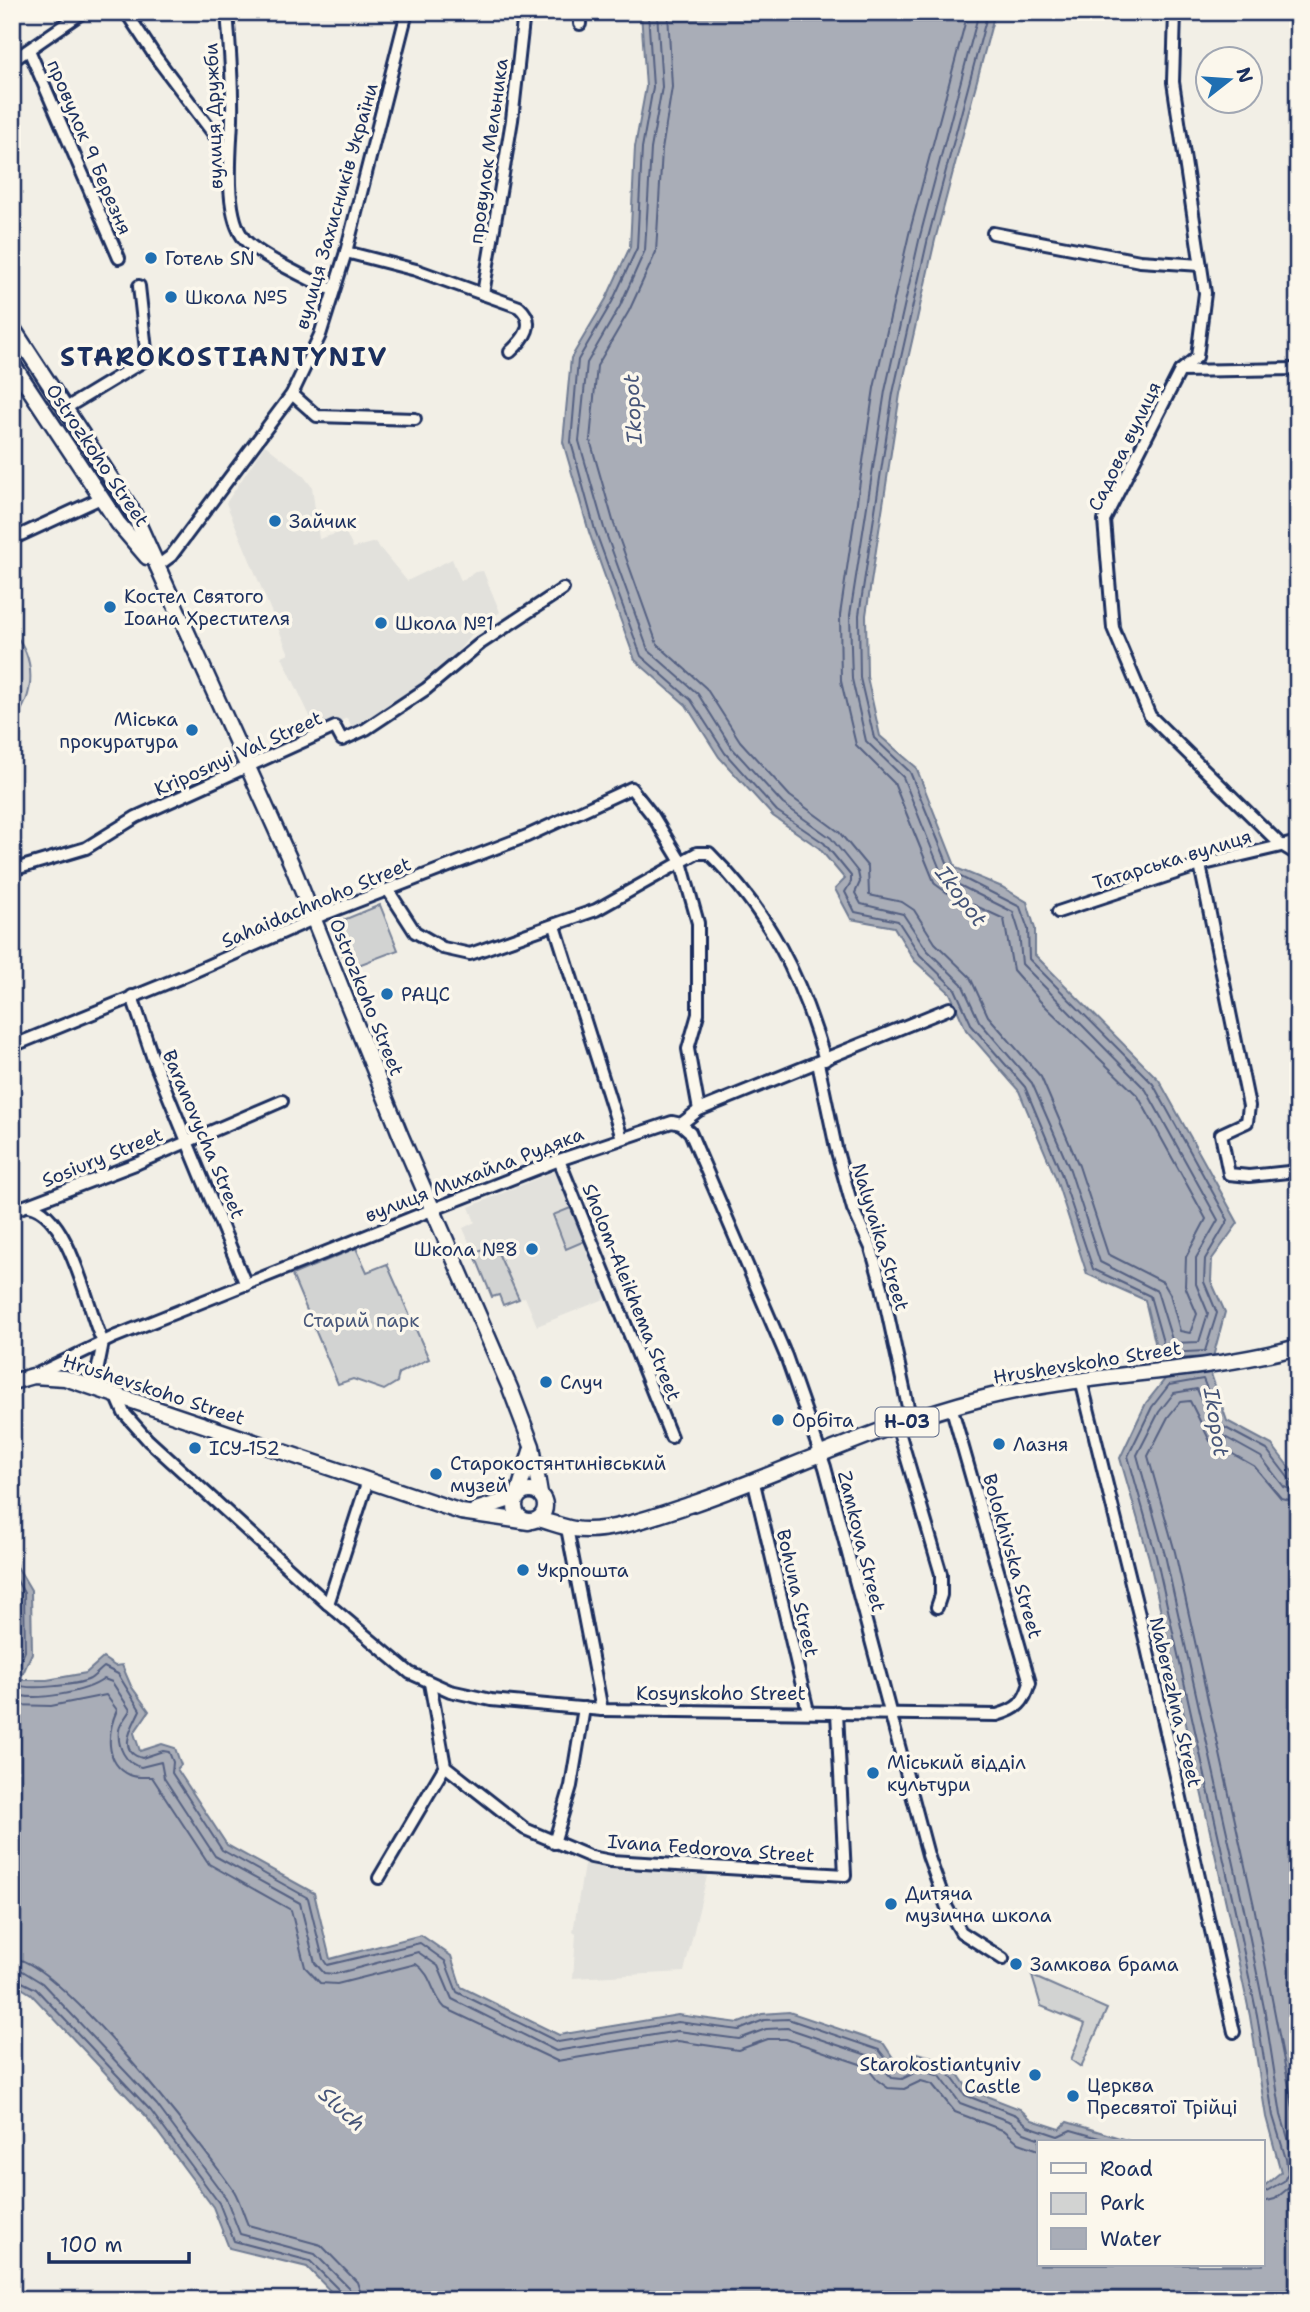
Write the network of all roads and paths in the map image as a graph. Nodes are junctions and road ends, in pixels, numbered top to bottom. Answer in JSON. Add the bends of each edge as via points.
{"nodes":[{"id":1,"x":83,"y":12,"type":"edge"},
{"id":2,"x":127,"y":12,"type":"edge"},
{"id":3,"x":227,"y":12,"type":"edge"},
{"id":4,"x":407,"y":12,"type":"edge"},
{"id":5,"x":524,"y":12,"type":"edge"},
{"id":6,"x":580,"y":12,"type":"edge"},
{"id":7,"x":1175,"y":12,"type":"edge"},
{"id":8,"x":580,"y":24,"type":"dead end"},
{"id":9,"x":29,"y":50,"type":"junction"},
{"id":10,"x":12,"y":61,"type":"edge"},
{"id":11,"x":229,"y":153,"type":"junction"},
{"id":12,"x":993,"y":233,"type":"dead end"},
{"id":13,"x":346,"y":252,"type":"junction"},
{"id":14,"x":120,"y":258,"type":"dead end"},
{"id":15,"x":1201,"y":265,"type":"junction"},
{"id":16,"x":139,"y":286,"type":"dead end"},
{"id":17,"x":333,"y":290,"type":"junction"},
{"id":18,"x":483,"y":294,"type":"junction"},
{"id":19,"x":12,"y":327,"type":"edge"},
{"id":20,"x":510,"y":352,"type":"dead end"},
{"id":21,"x":12,"y":363,"type":"edge"},
{"id":22,"x":1298,"y":369,"type":"edge"},
{"id":23,"x":1180,"y":372,"type":"junction"},
{"id":24,"x":292,"y":394,"type":"junction"},
{"id":25,"x":66,"y":408,"type":"junction"},
{"id":26,"x":415,"y":419,"type":"dead end"},
{"id":27,"x":101,"y":498,"type":"junction"},
{"id":28,"x":133,"y":512,"type":"junction"},
{"id":29,"x":118,"y":523,"type":"junction"},
{"id":30,"x":12,"y":539,"type":"edge"},
{"id":31,"x":156,"y":567,"type":"junction"},
{"id":32,"x":563,"y":589,"type":"dead end"},
{"id":33,"x":247,"y":765,"type":"junction"},
{"id":34,"x":1298,"y":842,"type":"edge"},
{"id":35,"x":1280,"y":844,"type":"junction"},
{"id":36,"x":1298,"y":855,"type":"edge"},
{"id":37,"x":681,"y":862,"type":"junction"},
{"id":38,"x":1200,"y":865,"type":"junction"},
{"id":39,"x":12,"y":870,"type":"edge"},
{"id":40,"x":388,"y":890,"type":"junction"},
{"id":41,"x":1058,"y":912,"type":"dead end"},
{"id":42,"x":315,"y":919,"type":"junction"},
{"id":43,"x":555,"y":926,"type":"junction"},
{"id":44,"x":132,"y":996,"type":"junction"},
{"id":45,"x":950,"y":1009,"type":"dead end"},
{"id":46,"x":12,"y":1046,"type":"edge"},
{"id":47,"x":821,"y":1061,"type":"junction"},
{"id":48,"x":282,"y":1101,"type":"dead end"},
{"id":49,"x":699,"y":1110,"type":"junction"},
{"id":50,"x":681,"y":1124,"type":"junction"},
{"id":51,"x":622,"y":1138,"type":"junction"},
{"id":52,"x":188,"y":1141,"type":"junction"},
{"id":53,"x":559,"y":1160,"type":"junction"},
{"id":54,"x":1298,"y":1171,"type":"edge"},
{"id":55,"x":28,"y":1206,"type":"junction"},
{"id":56,"x":12,"y":1209,"type":"edge"},
{"id":57,"x":434,"y":1209,"type":"junction"},
{"id":58,"x":246,"y":1285,"type":"junction"},
{"id":59,"x":103,"y":1342,"type":"junction"},
{"id":60,"x":1294,"y":1346,"type":"edge"},
{"id":61,"x":33,"y":1376,"type":"junction"},
{"id":62,"x":1081,"y":1380,"type":"junction"},
{"id":63,"x":12,"y":1382,"type":"edge"},
{"id":64,"x":94,"y":1387,"type":"junction"},
{"id":65,"x":117,"y":1397,"type":"junction"},
{"id":66,"x":952,"y":1409,"type":"junction"},
{"id":67,"x":904,"y":1423,"type":"junction"},
{"id":68,"x":671,"y":1437,"type":"dead end"},
{"id":69,"x":532,"y":1446,"type":"junction"},
{"id":70,"x":820,"y":1454,"type":"junction"},
{"id":71,"x":368,"y":1480,"type":"junction"},
{"id":72,"x":754,"y":1482,"type":"junction"},
{"id":73,"x":542,"y":1496,"type":"junction"},
{"id":74,"x":517,"y":1497,"type":"junction"},
{"id":75,"x":461,"y":1512,"type":"junction"},
{"id":76,"x":534,"y":1520,"type":"junction"},
{"id":77,"x":567,"y":1528,"type":"junction"},
{"id":78,"x":328,"y":1604,"type":"junction"},
{"id":79,"x":937,"y":1607,"type":"dead end"},
{"id":80,"x":430,"y":1683,"type":"junction"},
{"id":81,"x":584,"y":1709,"type":"junction"},
{"id":82,"x":602,"y":1710,"type":"junction"},
{"id":83,"x":1014,"y":1710,"type":"joint"},
{"id":84,"x":808,"y":1711,"type":"junction"},
{"id":85,"x":837,"y":1712,"type":"junction"},
{"id":86,"x":890,"y":1713,"type":"junction"},
{"id":87,"x":445,"y":1766,"type":"junction"},
{"id":88,"x":554,"y":1843,"type":"junction"},
{"id":89,"x":379,"y":1878,"type":"dead end"},
{"id":90,"x":1003,"y":1959,"type":"dead end"},
{"id":91,"x":1234,"y":2032,"type":"dead end"}],
"edges":[{"from":1,"to":9,"type":"street"},
{"from":2,"to":11,"type":"street"},
{"from":3,"to":11,"type":"street","name":"вулиця Дружби"},
{"from":4,"to":13,"type":"street","name":"вулиця Захисників України"},
{"from":5,"to":18,"type":"street","name":"провулок Мельника","via":[[512,120]]},
{"from":6,"to":8,"type":"street"},
{"from":7,"to":15,"type":"street","via":[[1173,82]]},
{"from":9,"to":10,"type":"street"},
{"from":9,"to":14,"type":"street","name":"провулок 9 Березня"},
{"from":11,"to":17,"type":"street","name":"вулиця Дружби","via":[[235,220],[245,240]]},
{"from":12,"to":15,"type":"street","via":[[1140,261]]},
{"from":13,"to":17,"type":"street","name":"вулиця Захисників України"},
{"from":13,"to":18,"type":"street"},
{"from":15,"to":23,"type":"street","via":[[1205,293],[1197,357]]},
{"from":16,"to":25,"type":"street","via":[[147,359]]},
{"from":17,"to":24,"type":"street","name":"вулиця Захисників України","via":[[320,335]]},
{"from":18,"to":20,"type":"street","via":[[527,314],[530,322],[525,337]]},
{"from":19,"to":25,"type":"main road","name":"Ostrozkoho Street"},
{"from":21,"to":27,"type":"main road","name":"Ostrozkoho Street"},
{"from":22,"to":23,"type":"street","name":"Садова вулиця"},
{"from":23,"to":35,"type":"street","name":"Садова вулиця","via":[[1104,520],[1113,628],[1150,716]]},
{"from":24,"to":26,"type":"street","via":[[317,416]]},
{"from":24,"to":31,"type":"street","name":"вулиця Захисників України","via":[[171,556]]},
{"from":25,"to":28,"type":"main road","name":"Ostrozkoho Street"},
{"from":27,"to":29,"type":"main road","name":"Ostrozkoho Street"},
{"from":27,"to":30,"type":"street"},
{"from":28,"to":29,"type":"main road","via":[[128,522]]},
{"from":28,"to":31,"type":"main road","name":"Ostrozkoho Street"},
{"from":29,"to":31,"type":"main road","name":"Ostrozkoho Street"},
{"from":31,"to":33,"type":"main road","name":"Ostrozkoho Street"},
{"from":32,"to":33,"type":"street","name":"Kriposnyi Val Street","via":[[366,729],[342,740],[335,727]]},
{"from":33,"to":39,"type":"street","name":"Kriposnyi Val Street","via":[[136,817],[86,848]]},
{"from":33,"to":42,"type":"main road","name":"Ostrozkoho Street"},
{"from":34,"to":35,"type":"street","name":"Татарська вулиця"},
{"from":35,"to":36,"type":"street","name":"Садова вулиця"},
{"from":35,"to":38,"type":"street","name":"Татарська вулиця"},
{"from":37,"to":40,"type":"street","name":"Sahaidachnoho Street","via":[[631,788],[527,836]]},
{"from":37,"to":43,"type":"street","via":[[596,910]]},
{"from":37,"to":47,"type":"street","name":"Nalyvaika Street","via":[[697,853],[709,853],[733,877],[794,970]]},
{"from":37,"to":49,"type":"street","via":[[698,923],[698,1014],[688,1049]]},
{"from":38,"to":41,"type":"street","name":"Татарська вулиця"},
{"from":38,"to":54,"type":"street","via":[[1249,1106],[1247,1122],[1221,1134],[1228,1174]]},
{"from":40,"to":42,"type":"street","name":"Sahaidachnoho Street"},
{"from":40,"to":43,"type":"street","via":[[415,932],[443,948],[470,954]]},
{"from":42,"to":44,"type":"street","name":"Sahaidachnoho Street"},
{"from":42,"to":57,"type":"main road","name":"Ostrozkoho Street"},
{"from":43,"to":51,"type":"street"},
{"from":44,"to":46,"type":"street","name":"Sahaidachnoho Street"},
{"from":44,"to":52,"type":"street","name":"Baranovycha Street"},
{"from":45,"to":47,"type":"street","name":"вулиця Михайла Рудяка"},
{"from":47,"to":49,"type":"street","name":"вулиця Михайла Рудяка"},
{"from":47,"to":67,"type":"street","name":"Nalyvaika Street","via":[[839,1160],[882,1287]]},
{"from":48,"to":52,"type":"street","name":"Sosiury Street"},
{"from":49,"to":50,"type":"street","name":"вулиця Михайла Рудяка"},
{"from":50,"to":51,"type":"street","name":"вулиця Михайла Рудяка","via":[[672,1122]]},
{"from":50,"to":70,"type":"street","name":"Zamkova Street","via":[[690,1132],[786,1356]]},
{"from":51,"to":53,"type":"street","name":"вулиця Михайла Рудяка"},
{"from":52,"to":55,"type":"street","name":"Sosiury Street"},
{"from":52,"to":58,"type":"street","name":"Baranovycha Street"},
{"from":53,"to":57,"type":"street","name":"вулиця Михайла Рудяка"},
{"from":53,"to":68,"type":"street","name":"Sholom-Aleikhema Street"},
{"from":55,"to":56,"type":"street","name":"Sosiury Street"},
{"from":55,"to":59,"type":"street","via":[[40,1208],[59,1229]]},
{"from":57,"to":58,"type":"street","name":"вулиця Михайла Рудяка"},
{"from":57,"to":69,"type":"main road","name":"Ostrozkoho Street"},
{"from":58,"to":59,"type":"street","name":"вулиця Михайла Рудяка"},
{"from":59,"to":61,"type":"street","name":"вулиця Михайла Рудяка"},
{"from":59,"to":64,"type":"street"},
{"from":60,"to":62,"type":"main road","name":"Hrushevskoho Street","number":"Н-03","via":[[1214,1363]]},
{"from":61,"to":63,"type":"main road","name":"вулиця Михайла Рудяка","number":"Н-03"},
{"from":61,"to":64,"type":"main road","name":"Hrushevskoho Street","number":"Н-03","via":[[65,1378]]},
{"from":62,"to":66,"type":"main road","name":"Hrushevskoho Street","number":"Н-03","via":[[978,1399]]},
{"from":62,"to":91,"type":"street","name":"Naberezhna Street"},
{"from":64,"to":65,"type":"main road","name":"Hrushevskoho Street","number":"Н-03"},
{"from":65,"to":71,"type":"main road","name":"Hrushevskoho Street","number":"Н-03"},
{"from":65,"to":78,"type":"street","via":[[124,1413],[148,1440]]},
{"from":66,"to":67,"type":"main road","name":"Hrushevskoho Street","number":"Н-03"},
{"from":66,"to":83,"type":"street","name":"Bolokhivska Street","via":[[1028,1673],[1024,1701]]},
{"from":67,"to":70,"type":"main road","name":"Hrushevskoho Street","number":"Н-03"},
{"from":67,"to":79,"type":"street","name":"Nalyvaika Street","via":[[941,1574]]},
{"from":69,"to":73,"type":"main road","name":"Ostrozkoho Street"},
{"from":69,"to":74,"type":"main road"},
{"from":70,"to":72,"type":"main road","name":"Hrushevskoho Street","number":"Н-03"},
{"from":70,"to":86,"type":"street","name":"Zamkova Street"},
{"from":71,"to":75,"type":"main road","name":"Hrushevskoho Street","number":"Н-03"},
{"from":71,"to":78,"type":"street"},
{"from":72,"to":77,"type":"main road","name":"Hrushevskoho Street","number":"Н-03","via":[[654,1516],[602,1528]]},
{"from":72,"to":84,"type":"street","name":"Bohuna Street"},
{"from":73,"to":74,"type":"main road","number":"Н-03","via":[[526,1491]]},
{"from":73,"to":76,"type":"main road","via":[[544,1512]]},
{"from":73,"to":77,"type":"main road"},
{"from":74,"to":75,"type":"main road","name":"Hrushevskoho Street","number":"Н-03"},
{"from":74,"to":76,"type":"main road","via":[[521,1518]]},
{"from":75,"to":76,"type":"main road","name":"Hrushevskoho Street","number":"Н-03"},
{"from":76,"to":77,"type":"main road","name":"Hrushevskoho Street","number":"Н-03"},
{"from":77,"to":82,"type":"street"},
{"from":78,"to":80,"type":"street","via":[[410,1673]]},
{"from":80,"to":81,"type":"street","name":"Kosynskoho Street","via":[[491,1700]]},
{"from":80,"to":87,"type":"street"},
{"from":81,"to":82,"type":"street","name":"Kosynskoho Street"},
{"from":81,"to":88,"type":"street","via":[[571,1786]]},
{"from":82,"to":84,"type":"street","name":"Kosynskoho Street"},
{"from":83,"to":86,"type":"street","name":"Kosynskoho Street","via":[[997,1715]]},
{"from":84,"to":85,"type":"street","name":"Kosynskoho Street"},
{"from":85,"to":86,"type":"street","name":"Kosynskoho Street"},
{"from":85,"to":88,"type":"street","name":"Ivana Fedorova Street","via":[[845,1875],[611,1861]]},
{"from":86,"to":90,"type":"street","name":"Zamkova Street","via":[[947,1908],[961,1932]]},
{"from":87,"to":88,"type":"street","name":"Ivana Fedorova Street","via":[[514,1821]]},
{"from":87,"to":89,"type":"street"}]}
